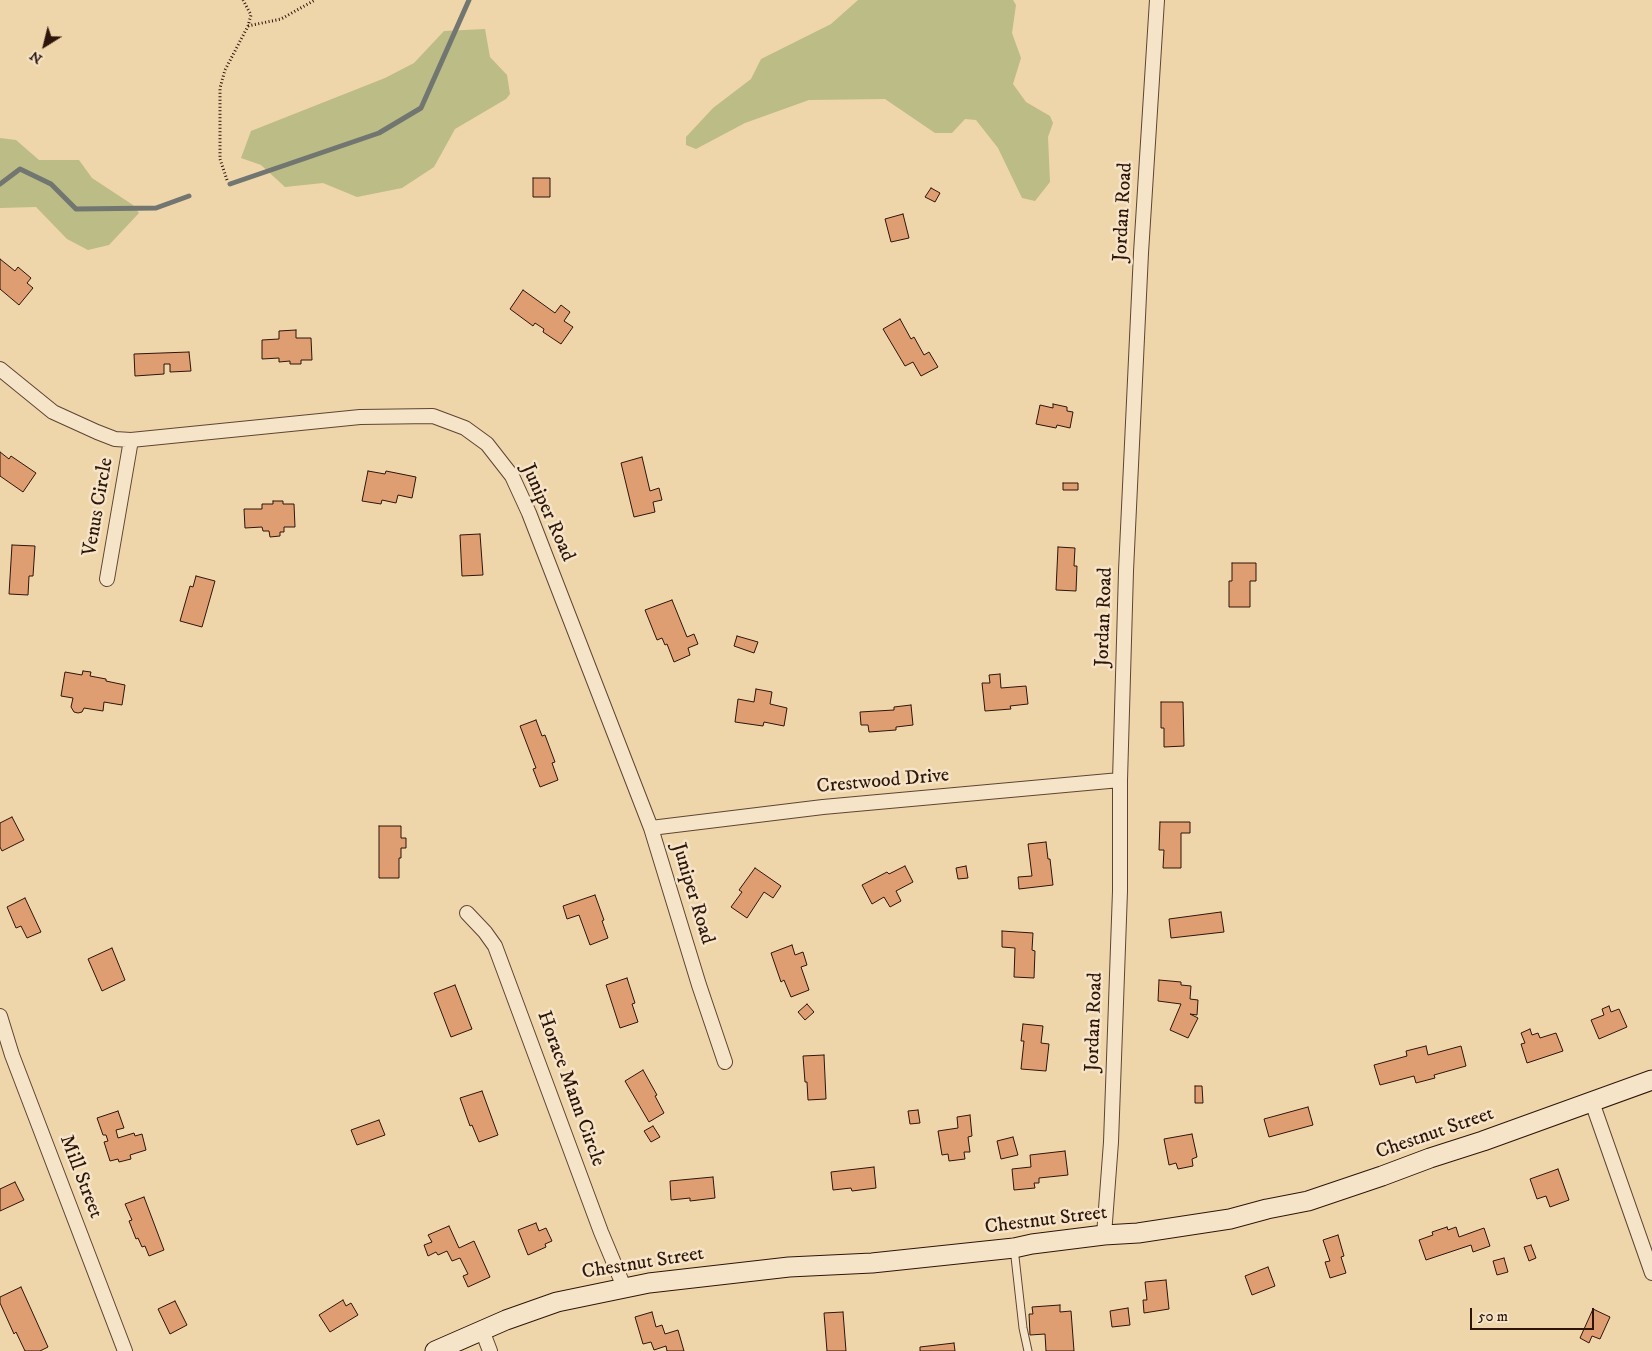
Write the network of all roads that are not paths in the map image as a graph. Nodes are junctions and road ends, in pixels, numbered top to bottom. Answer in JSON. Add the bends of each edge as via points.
{"nodes":[{"id":1,"x":1157,"y":0,"type":"edge"},
{"id":2,"x":0,"y":368,"type":"edge"},
{"id":3,"x":131,"y":440,"type":"junction"},
{"id":4,"x":107,"y":580,"type":"dead end"},
{"id":5,"x":1120,"y":780,"type":"junction"},
{"id":6,"x":651,"y":828,"type":"junction"},
{"id":7,"x":467,"y":913,"type":"dead end"},
{"id":8,"x":0,"y":1016,"type":"edge"},
{"id":9,"x":725,"y":1062,"type":"dead end"},
{"id":10,"x":1652,"y":1080,"type":"edge"},
{"id":11,"x":1592,"y":1102,"type":"junction"},
{"id":12,"x":1104,"y":1236,"type":"junction"},
{"id":13,"x":1014,"y":1248,"type":"junction"},
{"id":14,"x":1652,"y":1273,"type":"edge"},
{"id":15,"x":624,"y":1287,"type":"junction"},
{"id":16,"x":482,"y":1330,"type":"junction"},
{"id":17,"x":126,"y":1351,"type":"edge"},
{"id":18,"x":435,"y":1351,"type":"edge"},
{"id":19,"x":490,"y":1351,"type":"edge"},
{"id":20,"x":1028,"y":1351,"type":"edge"}],
"edges":[{"from":1,"to":5,"type":"street","name":"Jordan Road","via":[[1126,561]]},
{"from":2,"to":3,"type":"street","name":"Juniper Road","via":[[53,412],[115,439]]},
{"from":3,"to":4,"type":"street","name":"Venus Circle"},
{"from":3,"to":6,"type":"street","name":"Juniper Road","via":[[360,417],[433,416],[465,428],[487,444],[512,476],[529,513]]},
{"from":5,"to":6,"type":"street","name":"Crestwood Drive"},
{"from":5,"to":12,"type":"street","name":"Jordan Road","via":[[1120,891],[1111,1142]]},
{"from":6,"to":9,"type":"street","name":"Juniper Road"},
{"from":7,"to":15,"type":"street","name":"Horace Mann Circle","via":[[495,946]]},
{"from":8,"to":17,"type":"street","name":"Mill Street"},
{"from":10,"to":11,"type":"main road","name":"Chestnut Street"},
{"from":11,"to":12,"type":"main road","name":"Chestnut Street","via":[[1308,1201],[1230,1218]]},
{"from":11,"to":14,"type":"street"},
{"from":12,"to":13,"type":"main road","name":"Chestnut Street"},
{"from":13,"to":15,"type":"main road","name":"Chestnut Street","via":[[872,1263],[789,1267]]},
{"from":13,"to":20,"type":"lane"},
{"from":15,"to":16,"type":"main road","name":"Chestnut Street","via":[[557,1302]]},
{"from":16,"to":18,"type":"main road","name":"Chestnut Street"},
{"from":16,"to":19,"type":"street"}]}
